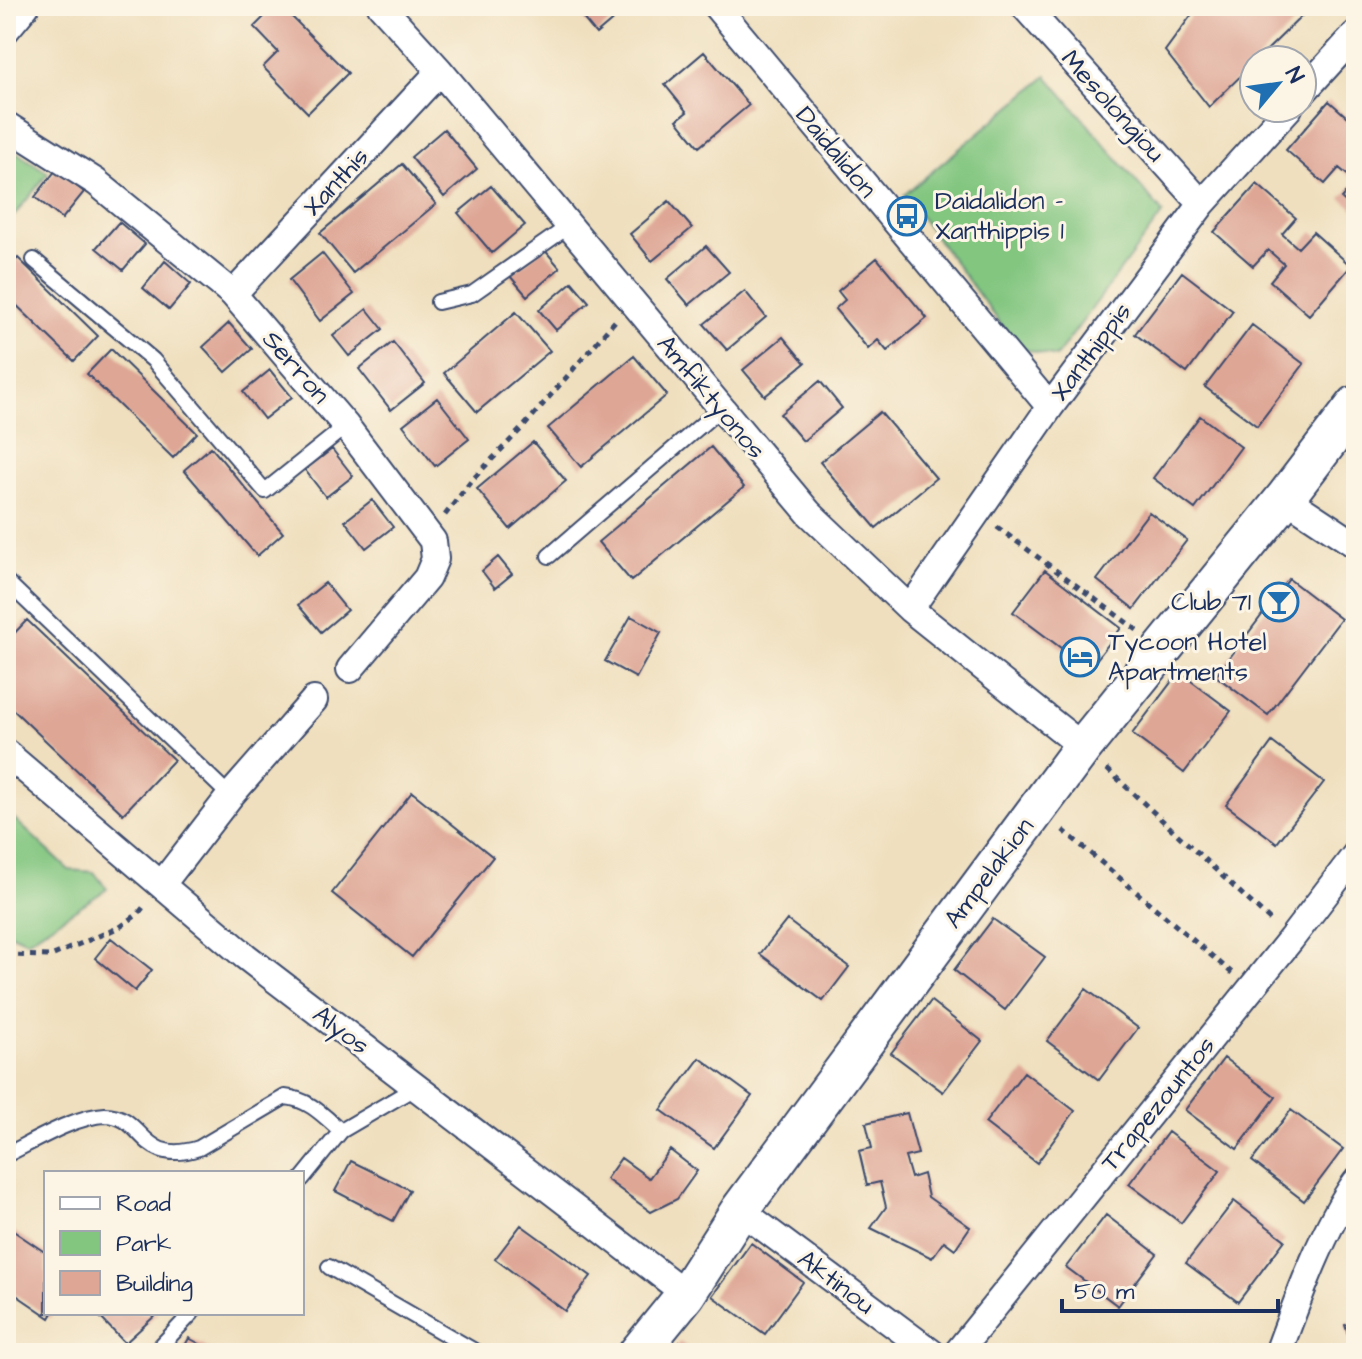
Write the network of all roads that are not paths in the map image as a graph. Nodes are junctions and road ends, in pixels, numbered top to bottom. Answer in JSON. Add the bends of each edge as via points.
{"nodes":[{"id":1,"x":26,"y":6,"type":"edge"},
{"id":2,"x":381,"y":6,"type":"edge"},
{"id":3,"x":716,"y":6,"type":"edge"},
{"id":4,"x":1024,"y":6,"type":"edge"},
{"id":5,"x":6,"y":30,"type":"edge"},
{"id":6,"x":1351,"y":48,"type":"edge"},
{"id":7,"x":440,"y":71,"type":"junction"},
{"id":8,"x":1318,"y":78,"type":"edge"},
{"id":9,"x":1274,"y":124,"type":"edge"},
{"id":10,"x":6,"y":125,"type":"edge"},
{"id":11,"x":1202,"y":204,"type":"junction"},
{"id":12,"x":569,"y":226,"type":"junction"},
{"id":13,"x":34,"y":260,"type":"dead end"},
{"id":14,"x":233,"y":294,"type":"junction"},
{"id":15,"x":438,"y":302,"type":"dead end"},
{"id":16,"x":1356,"y":405,"type":"edge"},
{"id":17,"x":1050,"y":407,"type":"junction"},
{"id":18,"x":721,"y":408,"type":"junction"},
{"id":19,"x":346,"y":426,"type":"junction"},
{"id":20,"x":1285,"y":498,"type":"junction"},
{"id":21,"x":1356,"y":545,"type":"edge"},
{"id":22,"x":549,"y":556,"type":"dead end"},
{"id":23,"x":6,"y":581,"type":"edge"},
{"id":24,"x":910,"y":609,"type":"junction"},
{"id":25,"x":350,"y":669,"type":"dead end"},
{"id":26,"x":314,"y":700,"type":"dead end"},
{"id":27,"x":1083,"y":747,"type":"junction"},
{"id":28,"x":6,"y":753,"type":"edge"},
{"id":29,"x":230,"y":796,"type":"junction"},
{"id":30,"x":1355,"y":858,"type":"edge"},
{"id":31,"x":162,"y":884,"type":"junction"},
{"id":32,"x":416,"y":1087,"type":"junction"},
{"id":33,"x":341,"y":1131,"type":"junction"},
{"id":34,"x":6,"y":1155,"type":"edge"},
{"id":35,"x":304,"y":1177,"type":"edge"},
{"id":36,"x":1352,"y":1196,"type":"edge"},
{"id":37,"x":740,"y":1210,"type":"junction"},
{"id":38,"x":329,"y":1267,"type":"dead end"},
{"id":39,"x":686,"y":1294,"type":"junction"},
{"id":40,"x":190,"y":1315,"type":"edge"},
{"id":41,"x":154,"y":1353,"type":"edge"},
{"id":42,"x":478,"y":1353,"type":"edge"},
{"id":43,"x":638,"y":1353,"type":"edge"},
{"id":44,"x":932,"y":1353,"type":"edge"},
{"id":45,"x":957,"y":1353,"type":"edge"},
{"id":46,"x":1278,"y":1353,"type":"edge"}],
"edges":[{"from":1,"to":5,"type":"street"},
{"from":2,"to":7,"type":"street","name":"Amfiktyonos"},
{"from":3,"to":17,"type":"street","name":"Daidalidon"},
{"from":4,"to":11,"type":"street","name":"Mesolongiou"},
{"from":6,"to":8,"type":"street"},
{"from":7,"to":12,"type":"street","name":"Amfiktyonos"},
{"from":7,"to":14,"type":"street","name":"Xanthis"},
{"from":9,"to":11,"type":"street","name":"Xanthippis"},
{"from":10,"to":14,"type":"street","name":"Serron","via":[[96,182]]},
{"from":11,"to":17,"type":"street","name":"Xanthippis"},
{"from":12,"to":15,"type":"lane","via":[[472,294]]},
{"from":12,"to":18,"type":"street","name":"Amfiktyonos"},
{"from":13,"to":19,"type":"lane","via":[[153,360],[265,491]]},
{"from":14,"to":19,"type":"street","name":"Serron"},
{"from":16,"to":20,"type":"street","name":"Ampelakion"},
{"from":17,"to":24,"type":"street","name":"Xanthippis"},
{"from":18,"to":22,"type":"lane"},
{"from":18,"to":24,"type":"street","name":"Amfiktyonos","via":[[809,513]]},
{"from":19,"to":25,"type":"street","name":"Serron","via":[[433,541],[435,559],[427,578]]},
{"from":20,"to":21,"type":"street"},
{"from":20,"to":27,"type":"street","name":"Ampelakion"},
{"from":23,"to":29,"type":"lane"},
{"from":24,"to":27,"type":"street","name":"Amfiktyonos"},
{"from":26,"to":29,"type":"street"},
{"from":27,"to":37,"type":"street","name":"Ampelakion"},
{"from":28,"to":31,"type":"street","name":"Alyos"},
{"from":29,"to":31,"type":"street"},
{"from":30,"to":45,"type":"street","name":"Trapezountos"},
{"from":31,"to":32,"type":"street","name":"Alyos","via":[[245,956]]},
{"from":32,"to":33,"type":"lane"},
{"from":32,"to":39,"type":"street","name":"Alyos"},
{"from":33,"to":34,"type":"lane","via":[[310,1104],[285,1097],[186,1152],[159,1150],[125,1121],[108,1115],[86,1118]]},
{"from":33,"to":35,"type":"lane"},
{"from":36,"to":46,"type":"street"},
{"from":37,"to":39,"type":"street","name":"Ampelakion"},
{"from":37,"to":44,"type":"street","name":"Aktinou"},
{"from":38,"to":42,"type":"lane"},
{"from":39,"to":43,"type":"street","name":"Ampelakion"},
{"from":40,"to":41,"type":"lane"}]}
